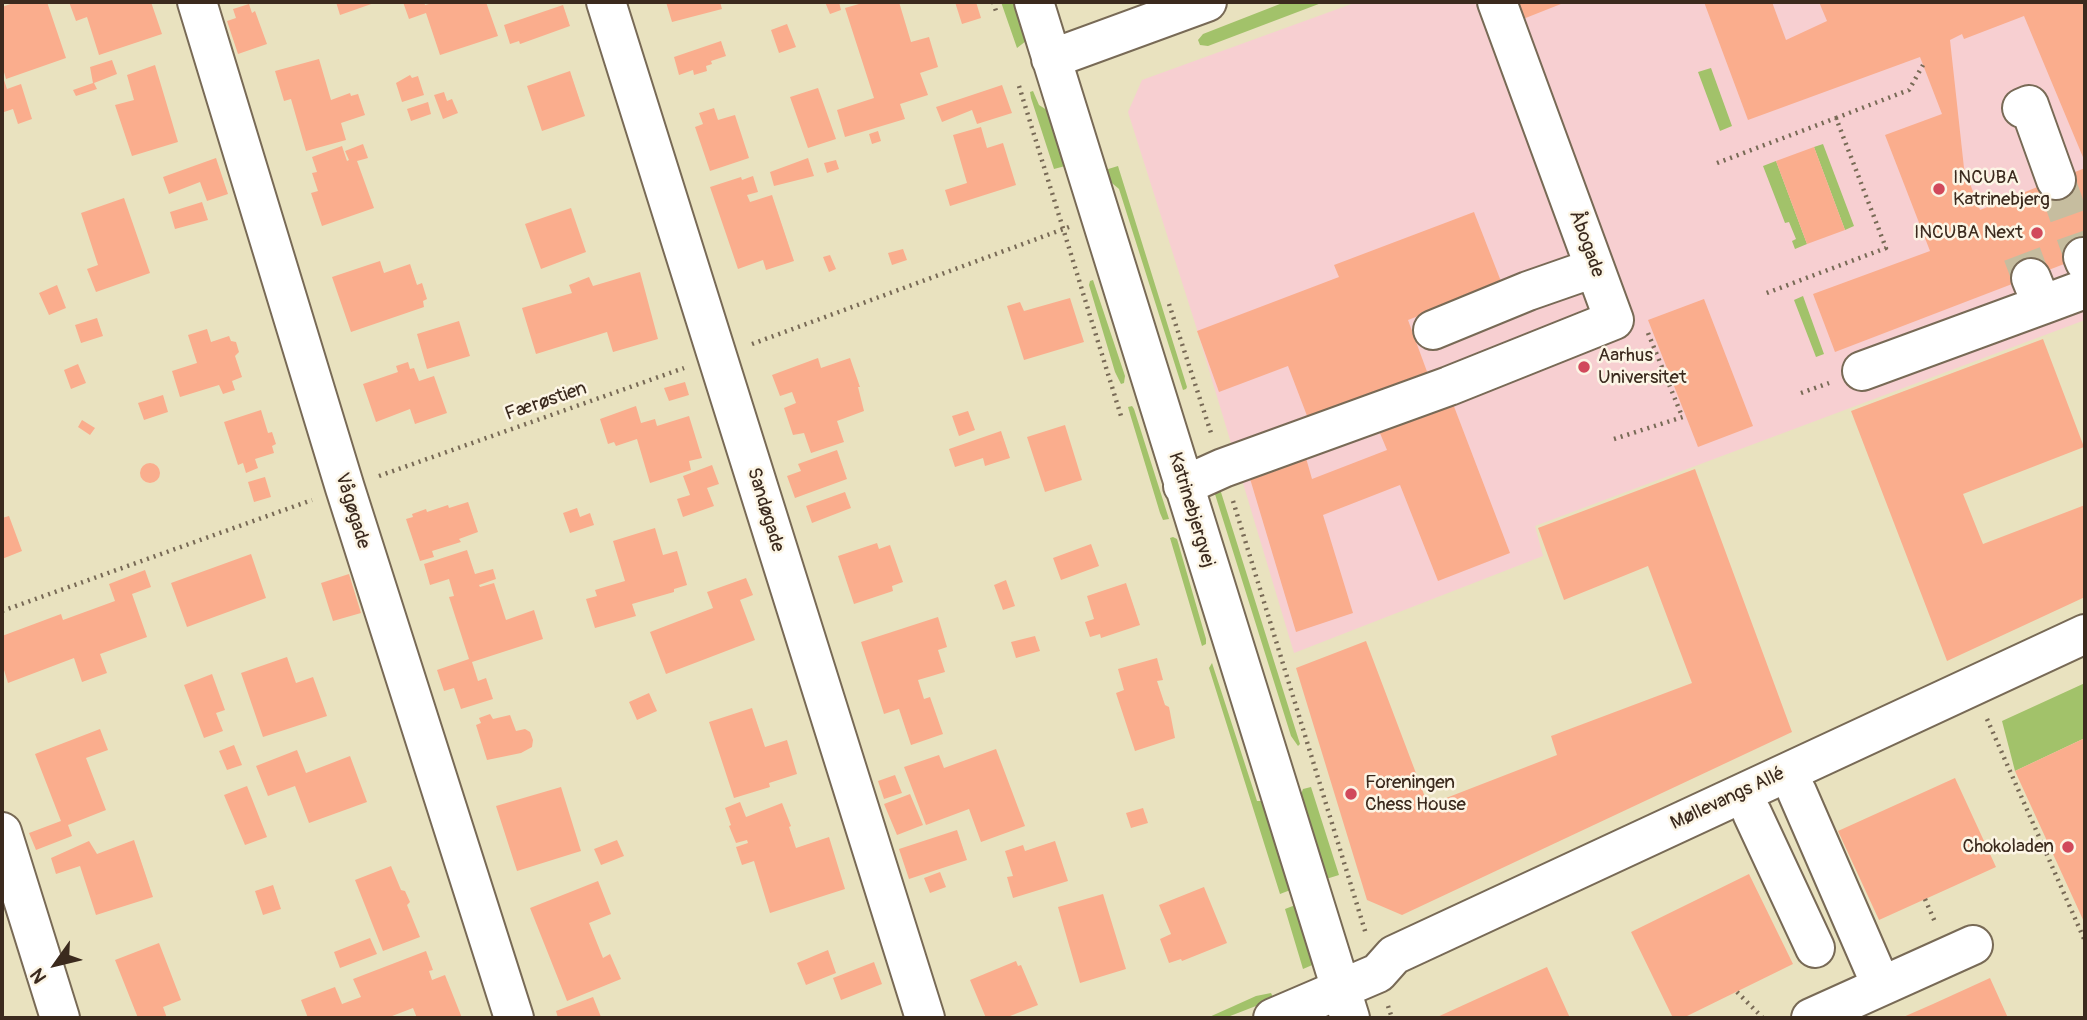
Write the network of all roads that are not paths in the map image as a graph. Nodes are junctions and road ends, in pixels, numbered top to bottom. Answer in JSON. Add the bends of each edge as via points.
{"nodes":[{"id":1,"x":197,"y":2,"type":"edge"},
{"id":2,"x":606,"y":2,"type":"edge"},
{"id":3,"x":1034,"y":2,"type":"edge"},
{"id":4,"x":1207,"y":2,"type":"edge"},
{"id":5,"x":1497,"y":2,"type":"edge"},
{"id":6,"x":1051,"y":59,"type":"junction"},
{"id":7,"x":2022,"y":108,"type":"dead end"},
{"id":8,"x":2056,"y":180,"type":"tunnel mouth"},
{"id":9,"x":1594,"y":268,"type":"junction"},
{"id":10,"x":2085,"y":269,"type":"edge"},
{"id":11,"x":1433,"y":330,"type":"dead end"},
{"id":12,"x":1862,"y":371,"type":"dead end"},
{"id":13,"x":1183,"y":486,"type":"junction"},
{"id":14,"x":2085,"y":634,"type":"edge"},
{"id":15,"x":2085,"y":659,"type":"edge"},
{"id":16,"x":1797,"y":792,"type":"junction"},
{"id":17,"x":1752,"y":813,"type":"junction"},
{"id":18,"x":2,"y":832,"type":"edge"},
{"id":19,"x":1973,"y":945,"type":"dead end"},
{"id":20,"x":1815,"y":948,"type":"dead end"},
{"id":21,"x":1378,"y":973,"type":"junction"},
{"id":22,"x":1881,"y":985,"type":"junction"},
{"id":23,"x":1345,"y":1005,"type":"edge"},
{"id":24,"x":60,"y":1018,"type":"edge"},
{"id":25,"x":514,"y":1018,"type":"edge"},
{"id":26,"x":925,"y":1018,"type":"edge"},
{"id":27,"x":1273,"y":1018,"type":"edge"},
{"id":28,"x":1811,"y":1018,"type":"edge"}],
"edges":[{"from":1,"to":25,"type":"street","name":"Vågøgade"},
{"from":2,"to":26,"type":"street","name":"Sandøgade"},
{"from":3,"to":6,"type":"street","name":"Katrinebjergvej"},
{"from":4,"to":6,"type":"street"},
{"from":5,"to":9,"type":"street","name":"Åbogade"},
{"from":6,"to":13,"type":"street","name":"Katrinebjergvej"},
{"from":7,"to":8,"type":"street","via":[[2029,105]]},
{"from":9,"to":11,"type":"street"},
{"from":9,"to":13,"type":"street","name":"Åbogade","via":[[1614,320]]},
{"from":10,"to":12,"type":"street"},
{"from":13,"to":23,"type":"street","name":"Katrinebjergvej"},
{"from":14,"to":21,"type":"street","name":"Møllevangs Allé","via":[[1394,955]]},
{"from":15,"to":16,"type":"street","name":"Møllevangs Allé"},
{"from":16,"to":17,"type":"street","name":"Møllevangs Allé"},
{"from":16,"to":22,"type":"street"},
{"from":17,"to":20,"type":"street"},
{"from":17,"to":21,"type":"street","name":"Møllevangs Allé","via":[[1405,975]]},
{"from":18,"to":24,"type":"street"},
{"from":19,"to":22,"type":"street"},
{"from":21,"to":23,"type":"street","name":"Møllevangs Allé"},
{"from":22,"to":28,"type":"street"},
{"from":23,"to":27,"type":"street","name":"Møllevangs Allé"}]}
